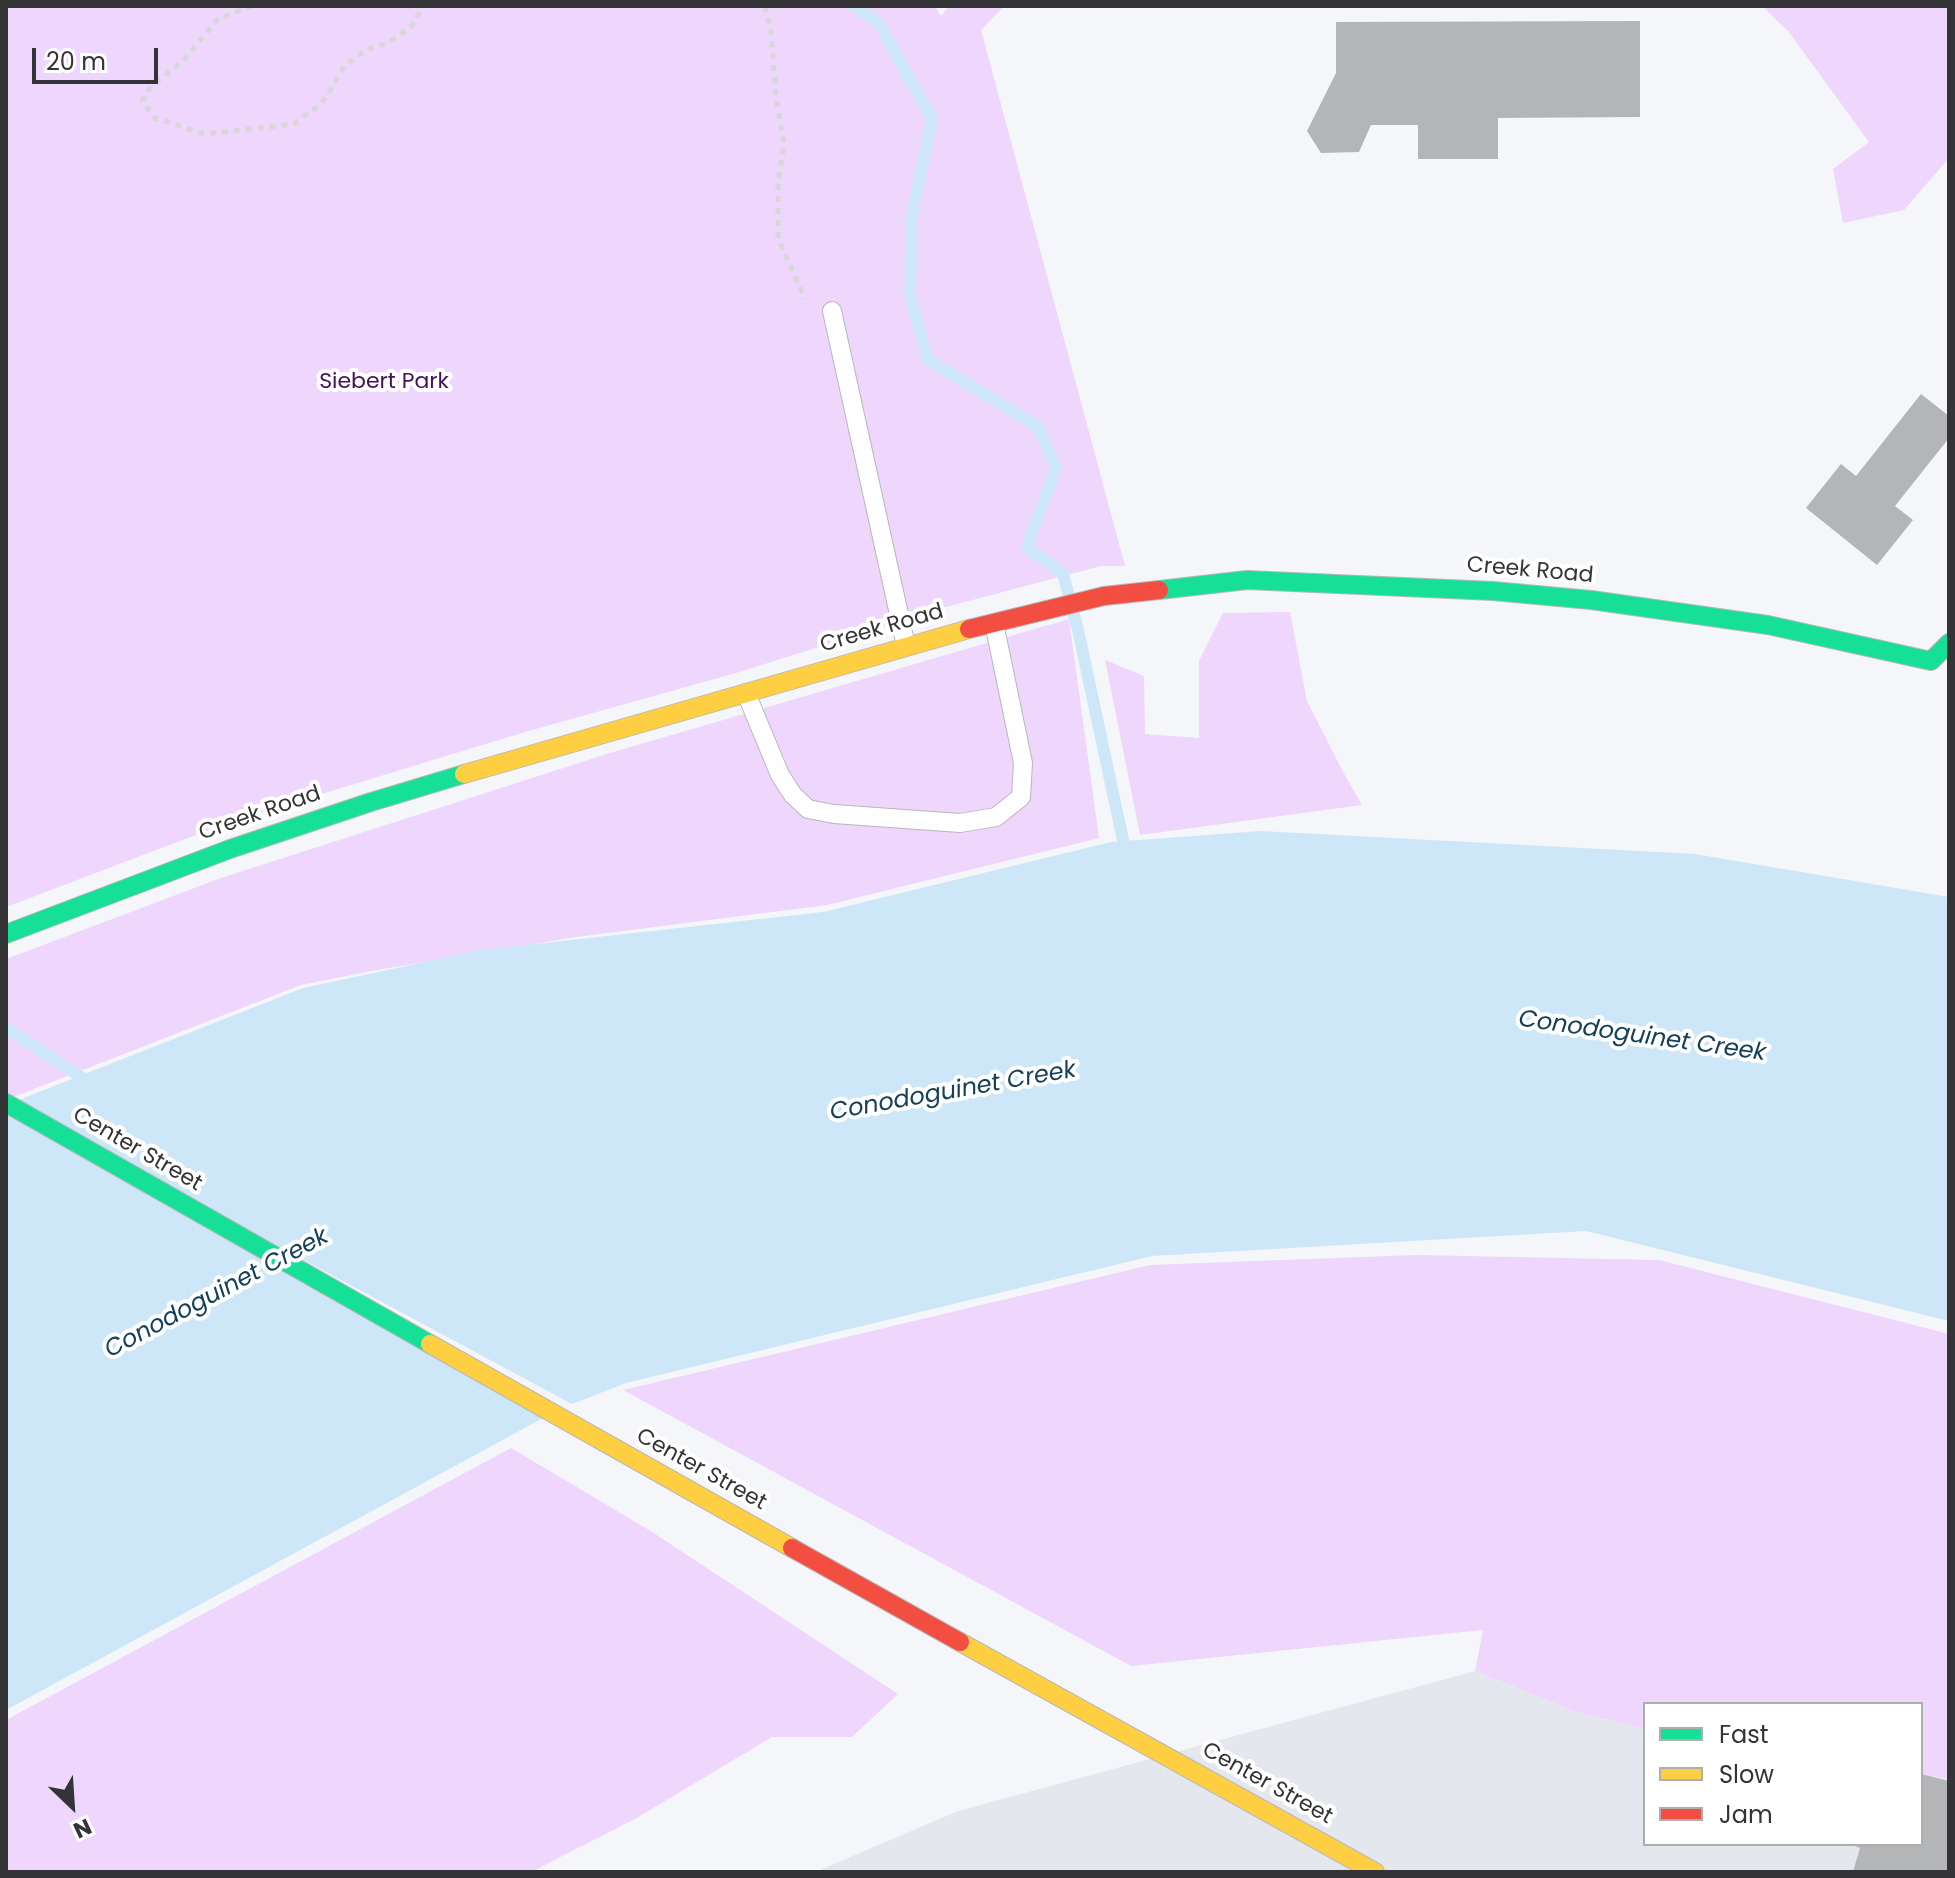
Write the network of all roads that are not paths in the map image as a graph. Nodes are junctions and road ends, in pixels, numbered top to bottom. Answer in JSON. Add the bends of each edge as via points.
{"nodes":[{"id":1,"x":832,"y":311,"type":"road end"},
{"id":2,"x":994,"y":623,"type":"junction"},
{"id":3,"x":1949,"y":643,"type":"edge"},
{"id":4,"x":906,"y":646,"type":"junction"},
{"id":5,"x":746,"y":693,"type":"junction"},
{"id":6,"x":6,"y":934,"type":"edge"},
{"id":7,"x":6,"y":1103,"type":"edge"},
{"id":8,"x":1375,"y":1872,"type":"edge"}],
"edges":[{"from":1,"to":4,"type":"lane"},
{"from":2,"to":3,"type":"street","name":"Creek Road","via":[[1104,596],[1247,580],[1493,591],[1605,602],[1768,625],[1931,661]]},
{"from":2,"to":4,"type":"street","name":"Creek Road"},
{"from":2,"to":5,"type":"lane","via":[[1023,763],[1021,797],[996,817],[960,823],[808,809],[780,775]]},
{"from":4,"to":5,"type":"street","name":"Creek Road"},
{"from":5,"to":6,"type":"street","name":"Creek Road","via":[[371,802]]},
{"from":7,"to":8,"type":"street","name":"Center Street","via":[[701,1498]]}]}
